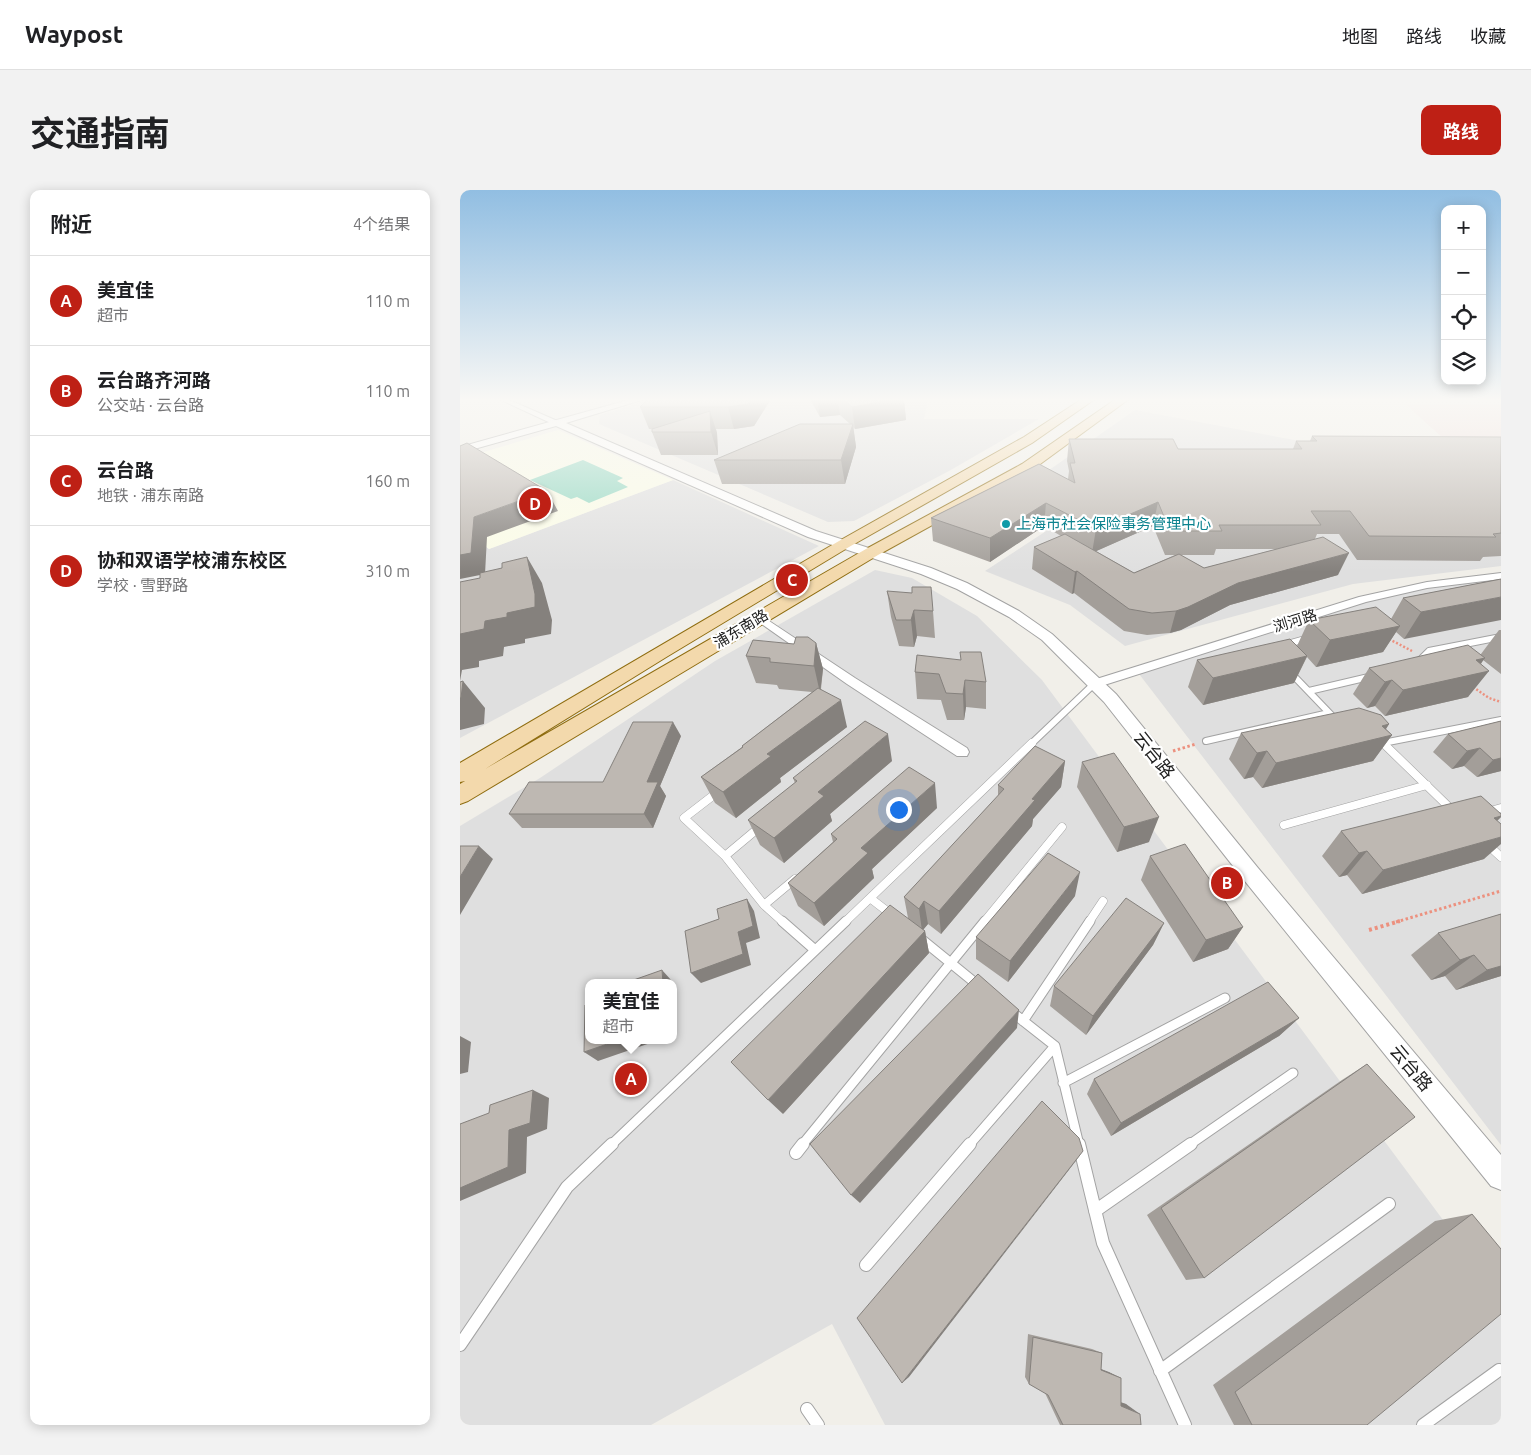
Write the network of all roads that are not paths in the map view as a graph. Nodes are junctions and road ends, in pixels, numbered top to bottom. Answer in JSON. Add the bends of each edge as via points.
{"nodes":[{"id":1,"x":635,"y":457,"type":"edge"},
{"id":2,"x":999,"y":457,"type":"edge"},
{"id":3,"x":1042,"y":457,"type":"edge"},
{"id":4,"x":844,"y":544,"type":"junction"},
{"id":5,"x":872,"y":552,"type":"junction"},
{"id":6,"x":1498,"y":580,"type":"edge"},
{"id":7,"x":760,"y":618,"type":"junction"},
{"id":8,"x":1314,"y":637,"type":"edge"},
{"id":9,"x":1501,"y":637,"type":"edge"},
{"id":10,"x":1278,"y":647,"type":"edge"},
{"id":11,"x":1282,"y":663,"type":"edge"},
{"id":12,"x":1413,"y":666,"type":"edge"},
{"id":13,"x":1385,"y":673,"type":"edge"},
{"id":14,"x":1094,"y":684,"type":"junction"},
{"id":15,"x":1309,"y":691,"type":"junction"},
{"id":16,"x":1329,"y":713,"type":"junction"},
{"id":17,"x":1501,"y":720,"type":"edge"},
{"id":18,"x":1340,"y":725,"type":"edge"},
{"id":19,"x":1374,"y":740,"type":"edge"},
{"id":20,"x":1206,"y":741,"type":"road end"},
{"id":21,"x":1383,"y":743,"type":"junction"},
{"id":22,"x":962,"y":752,"type":"dead end"},
{"id":23,"x":460,"y":774,"type":"edge"},
{"id":24,"x":1427,"y":785,"type":"junction"},
{"id":25,"x":723,"y":788,"type":"edge"},
{"id":26,"x":460,"y":795,"type":"edge"},
{"id":27,"x":1501,"y":808,"type":"edge"},
{"id":28,"x":1477,"y":814,"type":"edge"},
{"id":29,"x":1461,"y":818,"type":"edge"},
{"id":30,"x":769,"y":819,"type":"edge"},
{"id":31,"x":1284,"y":825,"type":"dead end"},
{"id":32,"x":1062,"y":826,"type":"dead end"},
{"id":33,"x":1481,"y":838,"type":"edge"},
{"id":34,"x":725,"y":856,"type":"junction"},
{"id":35,"x":1501,"y":857,"type":"edge"},
{"id":36,"x":802,"y":873,"type":"edge"},
{"id":37,"x":870,"y":898,"type":"junction"},
{"id":38,"x":1103,"y":901,"type":"dead end"},
{"id":39,"x":764,"y":905,"type":"junction"},
{"id":40,"x":900,"y":922,"type":"edge"},
{"id":41,"x":914,"y":934,"type":"edge"},
{"id":42,"x":815,"y":950,"type":"junction"},
{"id":43,"x":952,"y":964,"type":"junction"},
{"id":44,"x":987,"y":992,"type":"edge"},
{"id":45,"x":1225,"y":998,"type":"dead end"},
{"id":46,"x":1002,"y":1004,"type":"edge"},
{"id":47,"x":1023,"y":1021,"type":"junction"},
{"id":48,"x":1055,"y":1046,"type":"junction"},
{"id":49,"x":1293,"y":1073,"type":"dead end"},
{"id":50,"x":1064,"y":1083,"type":"junction"},
{"id":51,"x":796,"y":1153,"type":"dead end"},
{"id":52,"x":1501,"y":1176,"type":"edge"},
{"id":53,"x":1389,"y":1204,"type":"dead end"},
{"id":54,"x":1095,"y":1211,"type":"junction"},
{"id":55,"x":866,"y":1265,"type":"dead end"},
{"id":56,"x":460,"y":1346,"type":"edge"},
{"id":57,"x":1500,"y":1370,"type":"dead end"},
{"id":58,"x":1160,"y":1371,"type":"junction"},
{"id":59,"x":807,"y":1409,"type":"dead end"},
{"id":60,"x":818,"y":1425,"type":"edge"},
{"id":61,"x":1184,"y":1425,"type":"edge"},
{"id":62,"x":1423,"y":1425,"type":"edge"}],
"edges":[{"from":1,"to":4,"type":"street","name":"云台路","via":[[812,534]]},
{"from":2,"to":4,"type":"main road","name":"浦东南路"},
{"from":3,"to":5,"type":"main road","name":"浦东南路"},
{"from":4,"to":5,"type":"street","name":"云台路"},
{"from":4,"to":23,"type":"main road","name":"浦东南路"},
{"from":5,"to":7,"type":"main road","name":"浦东南路"},
{"from":5,"to":14,"type":"street","name":"云台路","via":[[944,578],[997,604],[1047,638]]},
{"from":6,"to":14,"type":"street","name":"浏河路","via":[[1484,577],[1426,585],[1363,599]]},
{"from":7,"to":22,"type":"street"},
{"from":7,"to":26,"type":"main road","name":"浦东南路"},
{"from":8,"to":10,"type":"lane"},
{"from":9,"to":12,"type":"lane","via":[[1429,651]]},
{"from":11,"to":15,"type":"lane"},
{"from":13,"to":15,"type":"lane"},
{"from":14,"to":37,"type":"lane"},
{"from":14,"to":52,"type":"street","name":"云台路","via":[[1110,698]]},
{"from":15,"to":16,"type":"lane"},
{"from":16,"to":18,"type":"lane"},
{"from":16,"to":20,"type":"lane"},
{"from":17,"to":21,"type":"lane"},
{"from":19,"to":21,"type":"lane"},
{"from":21,"to":24,"type":"lane"},
{"from":24,"to":29,"type":"lane"},
{"from":24,"to":31,"type":"lane"},
{"from":25,"to":34,"type":"lane","via":[[684,818]]},
{"from":27,"to":28,"type":"lane"},
{"from":30,"to":34,"type":"lane"},
{"from":32,"to":43,"type":"lane"},
{"from":33,"to":35,"type":"lane"},
{"from":34,"to":39,"type":"lane"},
{"from":36,"to":39,"type":"lane"},
{"from":37,"to":40,"type":"lane"},
{"from":37,"to":42,"type":"lane"},
{"from":38,"to":47,"type":"lane"},
{"from":39,"to":42,"type":"lane"},
{"from":41,"to":43,"type":"lane"},
{"from":42,"to":56,"type":"lane","via":[[567,1188]]},
{"from":43,"to":44,"type":"lane"},
{"from":43,"to":51,"type":"lane"},
{"from":45,"to":50,"type":"lane"},
{"from":46,"to":47,"type":"lane"},
{"from":47,"to":48,"type":"lane"},
{"from":48,"to":50,"type":"lane"},
{"from":48,"to":55,"type":"lane"},
{"from":49,"to":54,"type":"lane"},
{"from":50,"to":54,"type":"lane"},
{"from":53,"to":58,"type":"lane"},
{"from":54,"to":58,"type":"lane","via":[[1103,1243]]},
{"from":57,"to":62,"type":"lane"},
{"from":58,"to":61,"type":"lane"},
{"from":59,"to":60,"type":"lane"}]}
